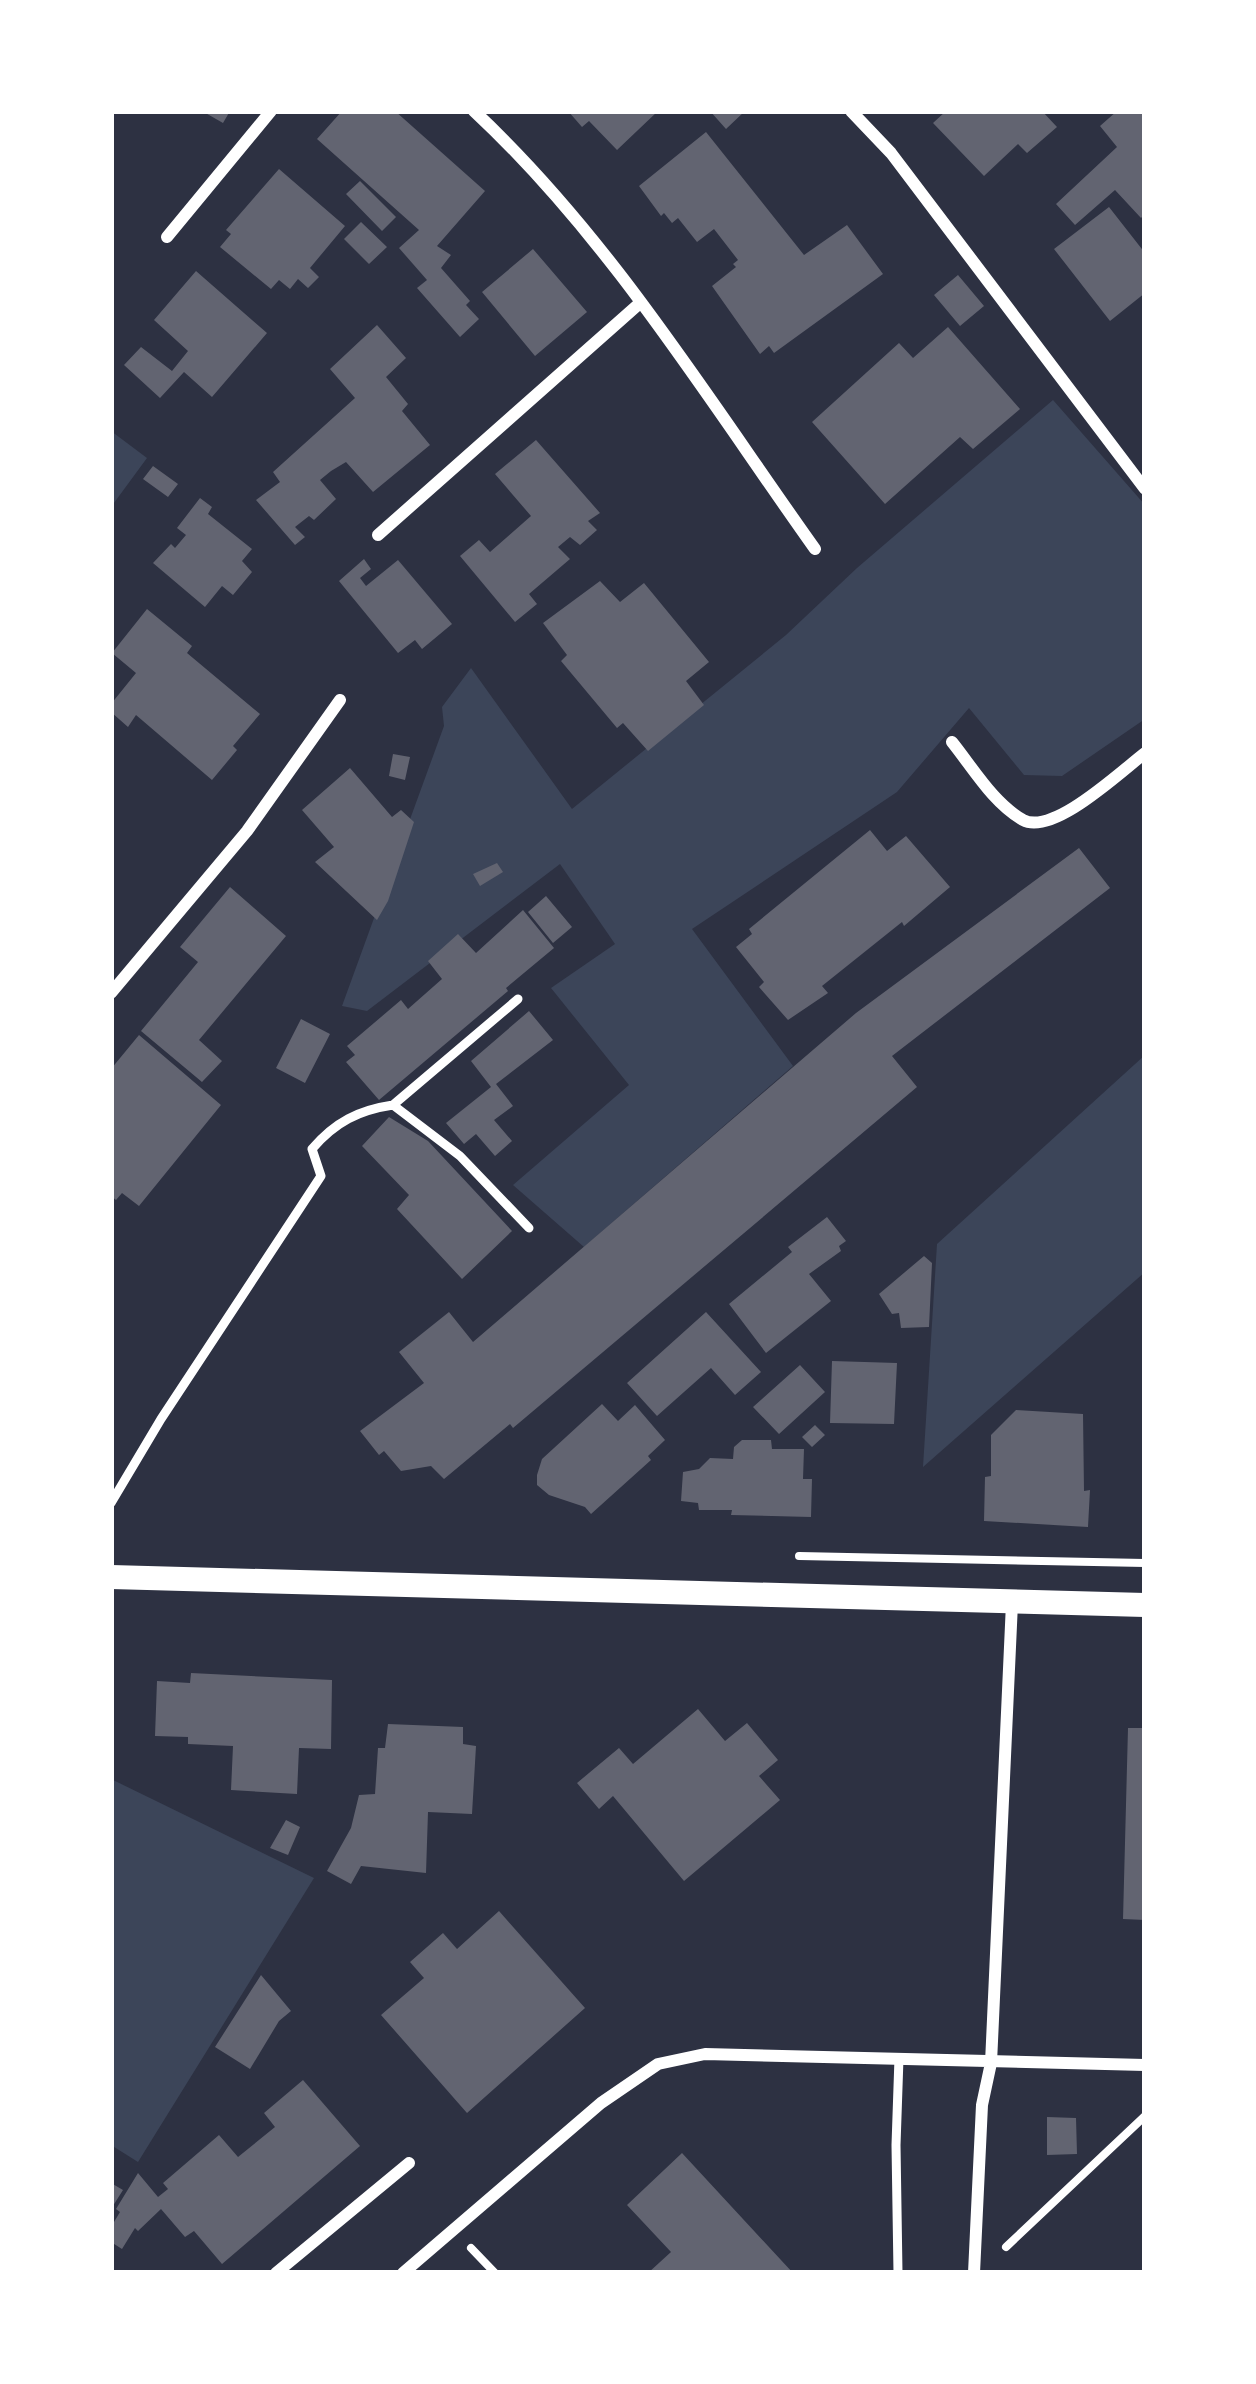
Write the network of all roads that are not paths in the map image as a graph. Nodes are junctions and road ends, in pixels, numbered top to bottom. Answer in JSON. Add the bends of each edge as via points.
{"nodes":[{"id":1,"x":271,"y":111,"type":"edge"},
{"id":2,"x":474,"y":111,"type":"edge"},
{"id":3,"x":851,"y":111,"type":"edge"},
{"id":4,"x":167,"y":237,"type":"dead end"},
{"id":5,"x":640,"y":303,"type":"junction"},
{"id":6,"x":1145,"y":489,"type":"edge"},
{"id":7,"x":379,"y":535,"type":"dead end"},
{"id":8,"x":814,"y":549,"type":"dead end"},
{"id":9,"x":340,"y":700,"type":"dead end"},
{"id":10,"x":952,"y":742,"type":"dead end"},
{"id":11,"x":1145,"y":753,"type":"edge"},
{"id":12,"x":111,"y":993,"type":"edge"},
{"id":13,"x":518,"y":999,"type":"dead end"},
{"id":14,"x":393,"y":1105,"type":"junction"},
{"id":15,"x":529,"y":1228,"type":"dead end"},
{"id":16,"x":111,"y":1503,"type":"edge"},
{"id":17,"x":111,"y":1577,"type":"edge"},
{"id":18,"x":1012,"y":1603,"type":"junction"},
{"id":19,"x":1145,"y":1605,"type":"edge"},
{"id":20,"x":899,"y":2058,"type":"junction"},
{"id":21,"x":992,"y":2063,"type":"junction"},
{"id":22,"x":1145,"y":2065,"type":"edge"},
{"id":23,"x":409,"y":2163,"type":"dead end"},
{"id":24,"x":276,"y":2273,"type":"edge"},
{"id":25,"x":403,"y":2273,"type":"edge"},
{"id":26,"x":898,"y":2273,"type":"edge"},
{"id":27,"x":974,"y":2273,"type":"edge"}],
"edges":[{"from":1,"to":4,"type":"street"},
{"from":2,"to":5,"type":"street","via":[[527,160]]},
{"from":3,"to":6,"type":"street"},
{"from":5,"to":7,"type":"street"},
{"from":5,"to":8,"type":"street"},
{"from":9,"to":12,"type":"street","via":[[247,831]]},
{"from":10,"to":11,"type":"street","via":[[1001,802],[1038,825]]},
{"from":13,"to":14,"type":"lane"},
{"from":14,"to":15,"type":"lane","via":[[460,1156]]},
{"from":14,"to":16,"type":"lane","via":[[364,1109],[312,1148],[320,1176]]},
{"from":17,"to":18,"type":"main road"},
{"from":18,"to":19,"type":"main road"},
{"from":18,"to":21,"type":"street"},
{"from":20,"to":21,"type":"street"},
{"from":20,"to":25,"type":"street","via":[[705,2054],[658,2064]]},
{"from":20,"to":26,"type":"lane"},
{"from":21,"to":22,"type":"street"},
{"from":21,"to":27,"type":"street","via":[[982,2105]]},
{"from":23,"to":24,"type":"street"}]}
